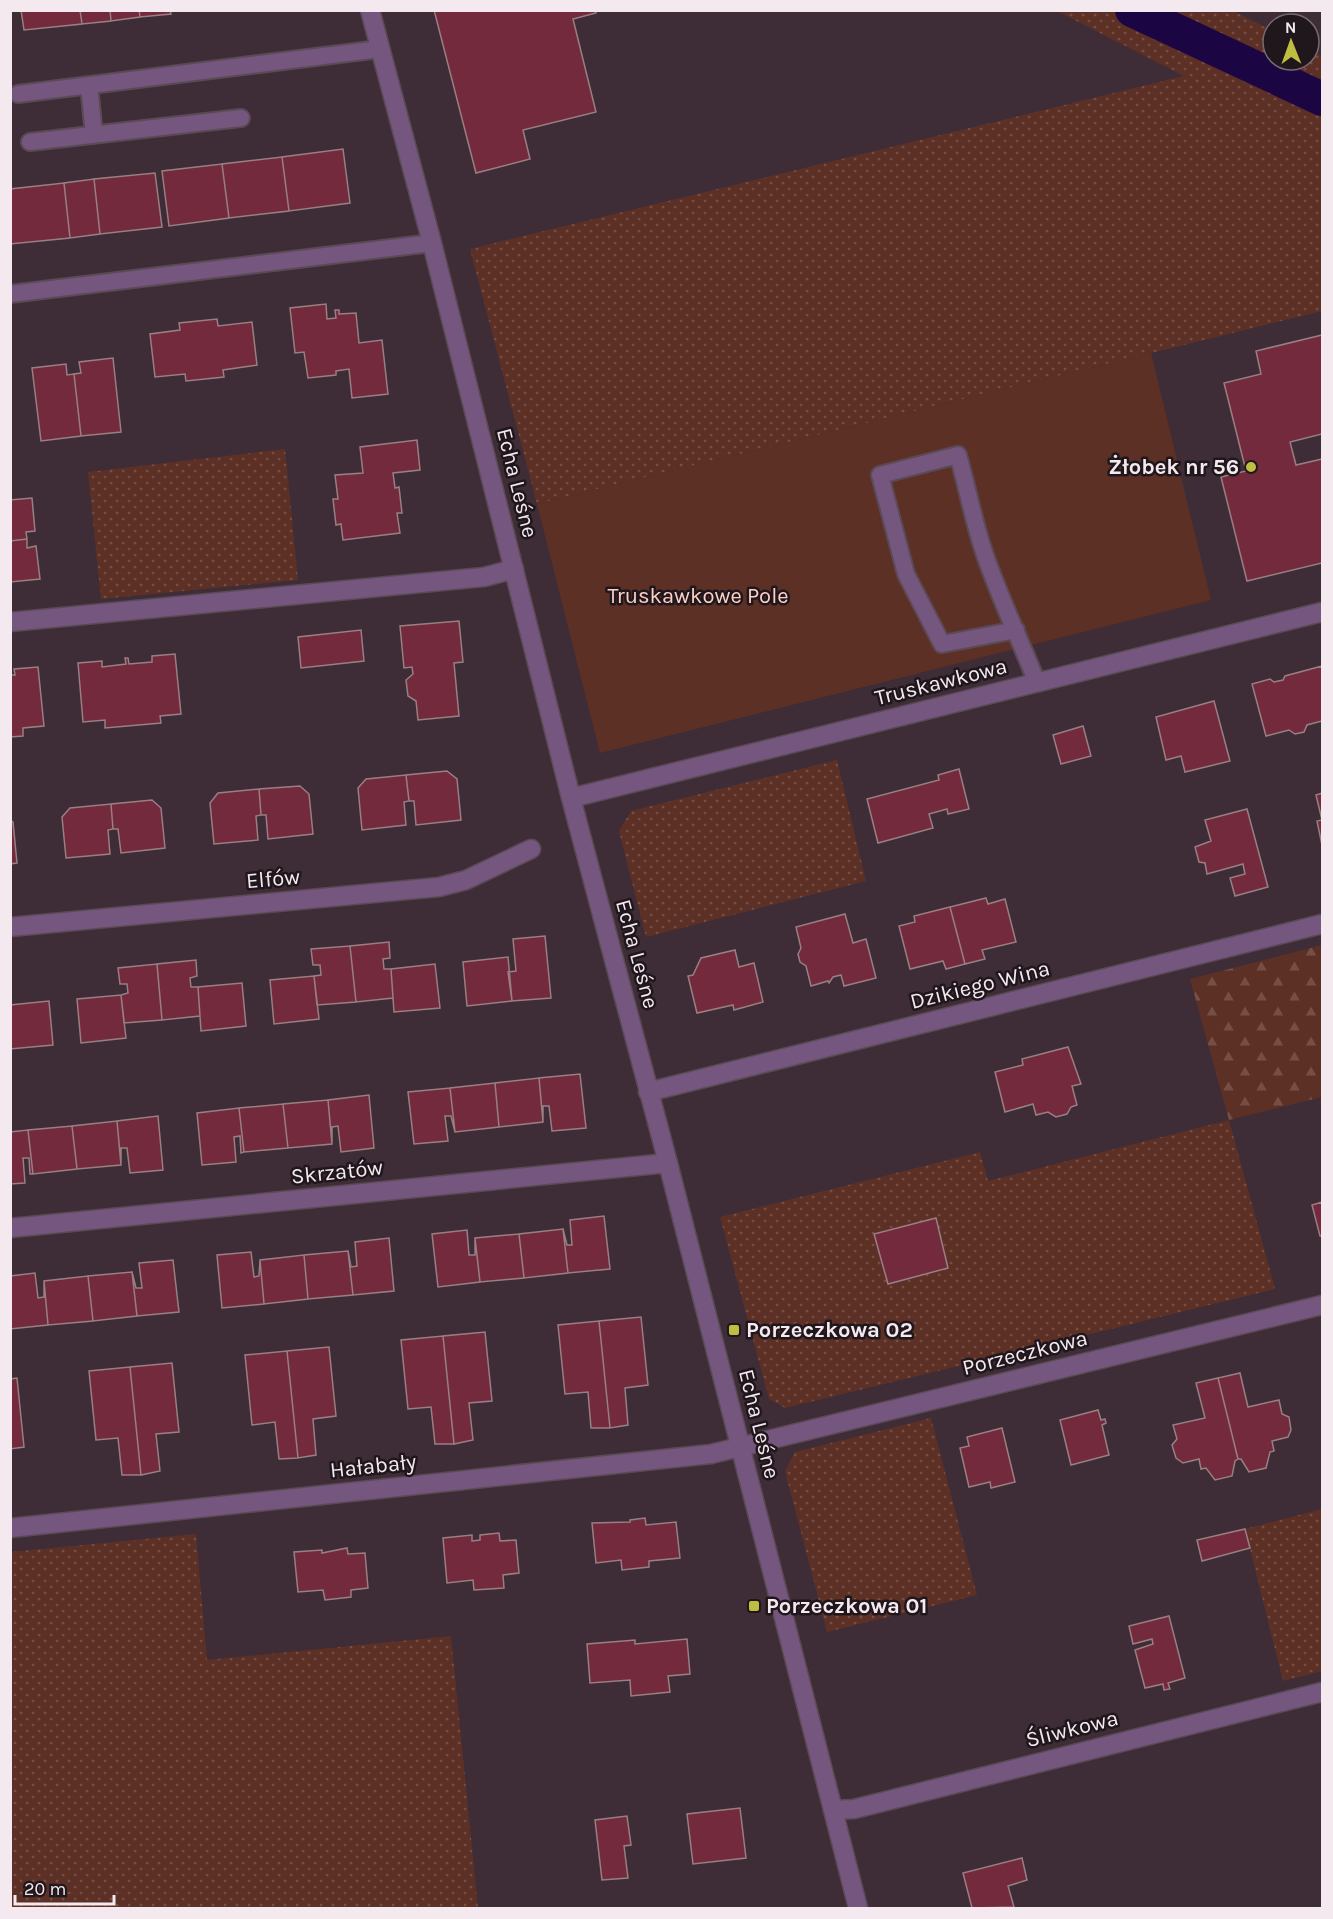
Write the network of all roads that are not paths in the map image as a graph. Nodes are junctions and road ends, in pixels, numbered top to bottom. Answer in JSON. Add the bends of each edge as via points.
{"nodes":[{"id":1,"x":370,"y":10,"type":"edge"},
{"id":2,"x":380,"y":49,"type":"junction"},
{"id":3,"x":89,"y":85,"type":"junction"},
{"id":4,"x":18,"y":94,"type":"dead end"},
{"id":5,"x":241,"y":118,"type":"dead end"},
{"id":6,"x":94,"y":135,"type":"junction"},
{"id":7,"x":30,"y":142,"type":"dead end"},
{"id":8,"x":432,"y":243,"type":"junction"},
{"id":9,"x":10,"y":294,"type":"edge"},
{"id":10,"x":514,"y":569,"type":"junction"},
{"id":11,"x":1323,"y":612,"type":"edge"},
{"id":12,"x":10,"y":622,"type":"edge"},
{"id":13,"x":1016,"y":630,"type":"junction"},
{"id":14,"x":1037,"y":683,"type":"junction"},
{"id":15,"x":571,"y":798,"type":"junction"},
{"id":16,"x":531,"y":849,"type":"dead end"},
{"id":17,"x":1323,"y":924,"type":"edge"},
{"id":18,"x":10,"y":927,"type":"edge"},
{"id":19,"x":648,"y":1092,"type":"junction"},
{"id":20,"x":668,"y":1163,"type":"junction"},
{"id":21,"x":10,"y":1228,"type":"edge"},
{"id":22,"x":1323,"y":1305,"type":"edge"},
{"id":23,"x":740,"y":1449,"type":"junction"},
{"id":24,"x":10,"y":1528,"type":"edge"},
{"id":25,"x":1323,"y":1692,"type":"edge"},
{"id":26,"x":833,"y":1810,"type":"junction"},
{"id":27,"x":858,"y":1908,"type":"edge"}],
"edges":[{"from":1,"to":2,"type":"street","name":"Echa Leśne"},
{"from":2,"to":3,"type":"lane"},
{"from":2,"to":8,"type":"street","name":"Echa Leśne"},
{"from":3,"to":4,"type":"lane"},
{"from":3,"to":6,"type":"lane"},
{"from":5,"to":6,"type":"lane"},
{"from":6,"to":7,"type":"lane"},
{"from":8,"to":9,"type":"lane"},
{"from":8,"to":10,"type":"street","name":"Echa Leśne"},
{"from":10,"to":12,"type":"street","via":[[484,577]]},
{"from":10,"to":15,"type":"street","name":"Echa Leśne"},
{"from":11,"to":14,"type":"street","name":"Truskawkowa"},
{"from":13,"to":13,"type":"lane","via":[[942,644],[906,574],[880,475],[958,455],[984,550]]},
{"from":13,"to":14,"type":"lane"},
{"from":14,"to":15,"type":"street","name":"Truskawkowa"},
{"from":15,"to":19,"type":"street","name":"Echa Leśne"},
{"from":16,"to":18,"type":"street","name":"Elfów","via":[[466,880],[439,888]]},
{"from":17,"to":19,"type":"street","name":"Dzikiego Wina"},
{"from":19,"to":20,"type":"street","name":"Echa Leśne"},
{"from":20,"to":21,"type":"street","name":"Skrzatów"},
{"from":20,"to":23,"type":"street","name":"Echa Leśne"},
{"from":22,"to":23,"type":"street","name":"Porzeczkowa"},
{"from":23,"to":24,"type":"street","name":"Hałabały"},
{"from":23,"to":26,"type":"street","name":"Echa Leśne"},
{"from":25,"to":26,"type":"street","name":"Śliwkowa","via":[[854,1809]]},
{"from":26,"to":27,"type":"street","name":"Echa Leśne"}]}
